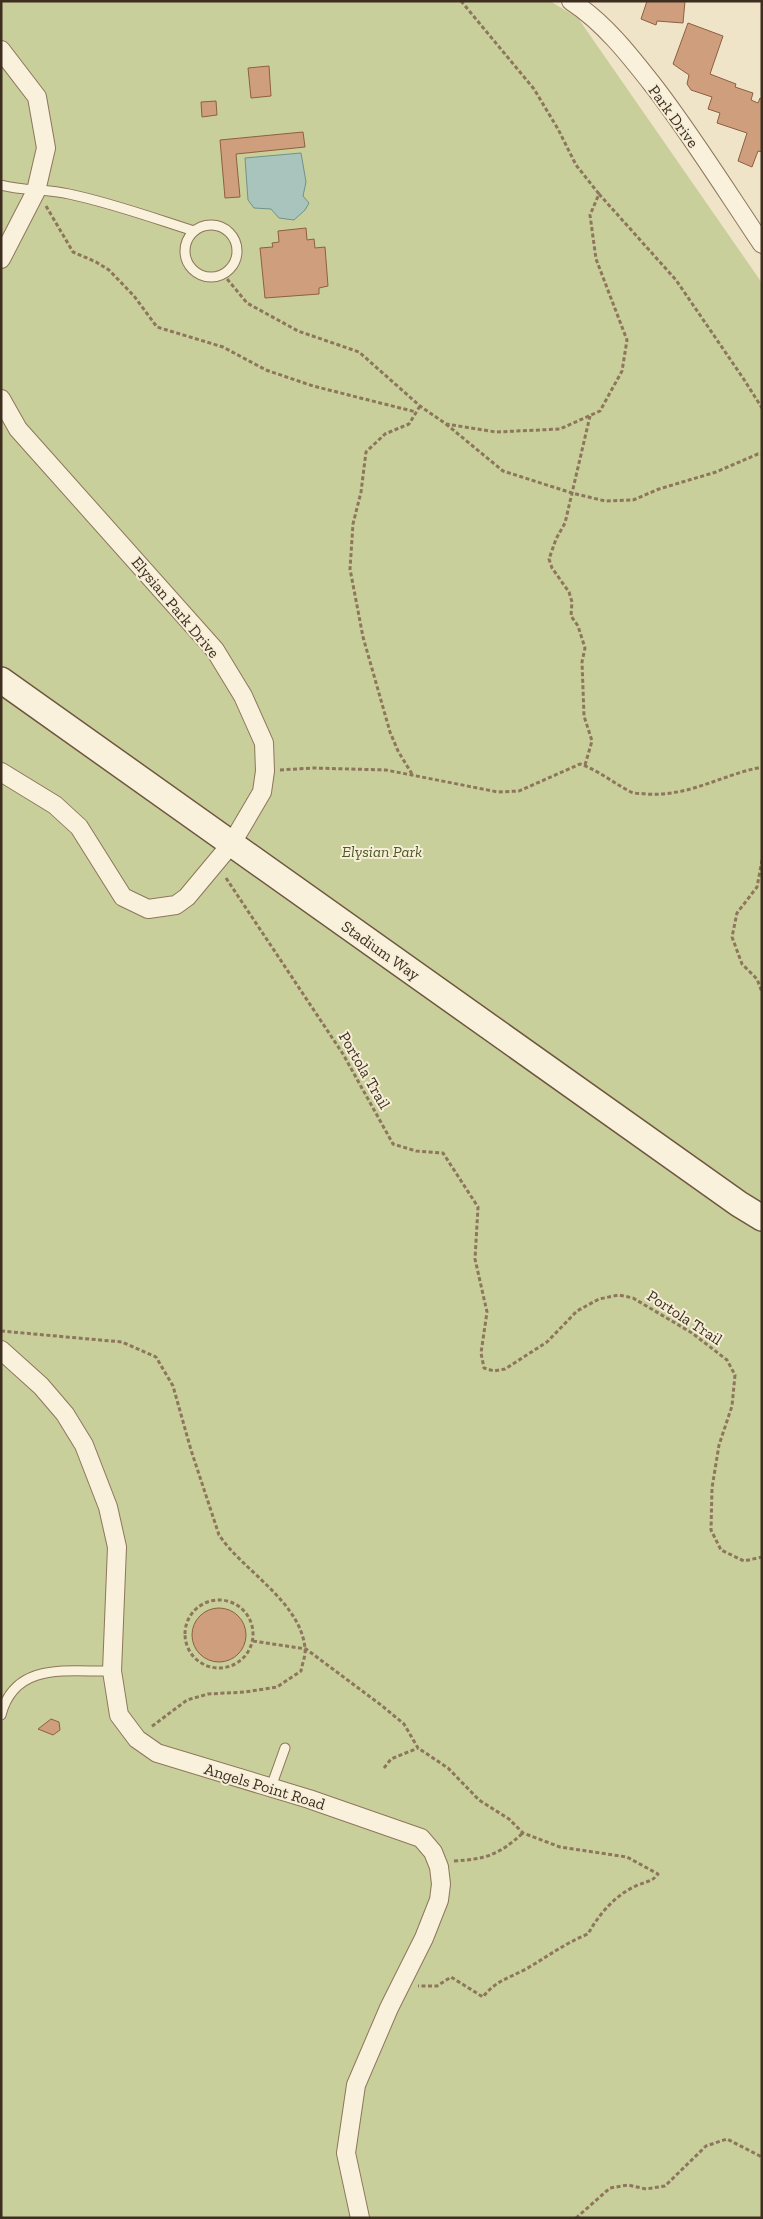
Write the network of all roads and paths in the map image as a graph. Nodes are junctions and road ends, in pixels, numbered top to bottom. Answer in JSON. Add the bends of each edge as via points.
{"nodes":[{"id":1,"x":461,"y":1,"type":"edge"},
{"id":2,"x":571,"y":1,"type":"edge"},
{"id":3,"x":1,"y":50,"type":"edge"},
{"id":4,"x":1,"y":185,"type":"edge"},
{"id":5,"x":36,"y":192,"type":"junction"},
{"id":6,"x":599,"y":194,"type":"junction"},
{"id":7,"x":194,"y":231,"type":"junction"},
{"id":8,"x":762,"y":244,"type":"edge"},
{"id":9,"x":1,"y":259,"type":"edge"},
{"id":10,"x":222,"y":274,"type":"junction"},
{"id":11,"x":1,"y":400,"type":"edge"},
{"id":12,"x":420,"y":406,"type":"junction"},
{"id":13,"x":762,"y":408,"type":"edge"},
{"id":14,"x":416,"y":412,"type":"junction"},
{"id":15,"x":590,"y":416,"type":"junction"},
{"id":16,"x":446,"y":424,"type":"junction"},
{"id":17,"x":762,"y":454,"type":"edge"},
{"id":18,"x":572,"y":493,"type":"junction"},
{"id":19,"x":1,"y":680,"type":"edge"},
{"id":20,"x":585,"y":766,"type":"junction"},
{"id":21,"x":762,"y":766,"type":"edge"},
{"id":22,"x":265,"y":771,"type":"junction"},
{"id":23,"x":1,"y":772,"type":"edge"},
{"id":24,"x":412,"y":775,"type":"junction"},
{"id":25,"x":232,"y":843,"type":"junction"},
{"id":26,"x":762,"y":860,"type":"edge"},
{"id":27,"x":216,"y":863,"type":"junction"},
{"id":28,"x":762,"y":992,"type":"edge"},
{"id":29,"x":762,"y":1218,"type":"edge"},
{"id":30,"x":1,"y":1331,"type":"edge"},
{"id":31,"x":1,"y":1350,"type":"edge"},
{"id":32,"x":762,"y":1557,"type":"edge"},
{"id":33,"x":253,"y":1641,"type":"junction"},
{"id":34,"x":306,"y":1649,"type":"junction"},
{"id":35,"x":112,"y":1672,"type":"junction"},
{"id":36,"x":1,"y":1715,"type":"edge"},
{"id":37,"x":137,"y":1739,"type":"junction"},
{"id":38,"x":285,"y":1748,"type":"dead end"},
{"id":39,"x":418,"y":1748,"type":"junction"},
{"id":40,"x":384,"y":1768,"type":"dead end"},
{"id":41,"x":271,"y":1787,"type":"junction"},
{"id":42,"x":523,"y":1833,"type":"junction"},
{"id":43,"x":437,"y":1863,"type":"junction"},
{"id":44,"x":401,"y":1985,"type":"junction"},
{"id":45,"x":762,"y":2157,"type":"edge"},
{"id":46,"x":360,"y":2218,"type":"edge"},
{"id":47,"x":576,"y":2218,"type":"edge"}],
"edges":[{"from":1,"to":6,"type":"path","via":[[534,89],[576,165]]},
{"from":2,"to":8,"type":"street","name":"Park Drive","via":[[587,12],[634,61],[678,118]]},
{"from":3,"to":5,"type":"street","via":[[37,97],[46,148]]},
{"from":4,"to":5,"type":"lane"},
{"from":5,"to":7,"type":"lane","via":[[68,194]]},
{"from":5,"to":9,"type":"street"},
{"from":5,"to":14,"type":"path","via":[[73,252],[109,270],[157,327],[222,347],[266,370],[313,386]]},
{"from":6,"to":13,"type":"path","via":[[676,280]]},
{"from":6,"to":15,"type":"path","via":[[590,215],[596,259],[626,340],[622,371],[600,411]]},
{"from":7,"to":10,"type":"lane","via":[[186,247],[187,260],[192,268],[208,277]]},
{"from":7,"to":10,"type":"lane","via":[[209,225],[231,234],[237,254],[235,262]]},
{"from":10,"to":12,"type":"path","via":[[247,303],[298,331],[359,352]]},
{"from":11,"to":22,"type":"street","name":"Elysian Park Drive","via":[[18,429],[215,650],[243,696],[264,743]]},
{"from":12,"to":14,"type":"path"},
{"from":12,"to":16,"type":"path"},
{"from":14,"to":24,"type":"path","via":[[409,424],[385,434],[366,452],[353,524],[350,568],[363,637],[390,732]]},
{"from":15,"to":16,"type":"path","via":[[560,429],[496,432]]},
{"from":15,"to":18,"type":"path"},
{"from":16,"to":18,"type":"path","via":[[503,471]]},
{"from":17,"to":18,"type":"path","via":[[633,500],[605,501]]},
{"from":18,"to":20,"type":"path","via":[[565,523],[549,559],[569,592],[572,616],[585,648],[582,662],[584,716],[592,741]]},
{"from":19,"to":25,"type":"main road","name":"Stadium Way"},
{"from":20,"to":21,"type":"path","via":[[594,768],[632,792],[652,794],[702,787],[743,770]]},
{"from":20,"to":24,"type":"path","via":[[580,764],[519,791],[498,792]]},
{"from":22,"to":24,"type":"path","via":[[357,768]]},
{"from":22,"to":25,"type":"street","name":"Elysian Park Drive","via":[[262,792]]},
{"from":23,"to":27,"type":"street","via":[[55,805],[79,827],[123,897],[148,909],[176,905]]},
{"from":25,"to":27,"type":"street"},
{"from":25,"to":29,"type":"main road","name":"Stadium Way"},
{"from":26,"to":28,"type":"path","via":[[757,887],[737,913],[732,937],[742,964],[757,979]]},
{"from":27,"to":32,"type":"path","name":"Portola Trail","via":[[343,1054],[394,1144],[416,1151],[444,1153],[478,1207],[475,1259],[488,1312],[481,1353],[484,1368],[494,1371],[505,1369],[547,1342],[578,1311],[599,1299],[619,1295],[633,1298],[692,1333],[727,1360],[735,1375],[732,1406],[719,1446],[712,1488],[711,1530],[721,1550],[744,1561]]},
{"from":30,"to":34,"type":"path","via":[[122,1342],[156,1356],[173,1386],[219,1535],[296,1620]]},
{"from":31,"to":35,"type":"street","name":"Angels Point Road","via":[[41,1386],[65,1414],[84,1445],[108,1507],[117,1547]]},
{"from":33,"to":33,"type":"path","via":[[253,1629],[242,1609],[221,1600],[210,1601],[191,1614],[184,1635],[189,1651],[200,1664],[222,1669],[242,1660]]},
{"from":33,"to":34,"type":"path"},
{"from":34,"to":37,"type":"path","via":[[301,1671],[277,1687],[208,1694],[187,1700]]},
{"from":34,"to":39,"type":"path","via":[[382,1704],[404,1724]]},
{"from":35,"to":36,"type":"lane","via":[[43,1672],[25,1679],[11,1693]]},
{"from":35,"to":37,"type":"street","name":"Angels Point Road","via":[[120,1715]]},
{"from":37,"to":41,"type":"street","name":"Angels Point Road","via":[[157,1753]]},
{"from":38,"to":41,"type":"lane"},
{"from":39,"to":40,"type":"path","via":[[391,1759]]},
{"from":39,"to":42,"type":"path","via":[[448,1768],[479,1800]]},
{"from":41,"to":43,"type":"street","name":"Angels Point Road","via":[[421,1838],[433,1852]]},
{"from":42,"to":43,"type":"path","via":[[505,1849],[479,1860]]},
{"from":42,"to":44,"type":"path","via":[[560,1847],[627,1857],[658,1874],[654,1880],[638,1884],[621,1894],[596,1919],[588,1934],[503,1979],[483,1997],[451,1977],[437,1986]]},
{"from":43,"to":44,"type":"street","name":"Angels Point Road","via":[[441,1884],[439,1900]]},
{"from":44,"to":46,"type":"street","name":"Angels Point Road","via":[[356,2084],[346,2153]]},
{"from":45,"to":47,"type":"path","via":[[727,2139],[706,2146],[665,2186],[610,2188]]}]}
